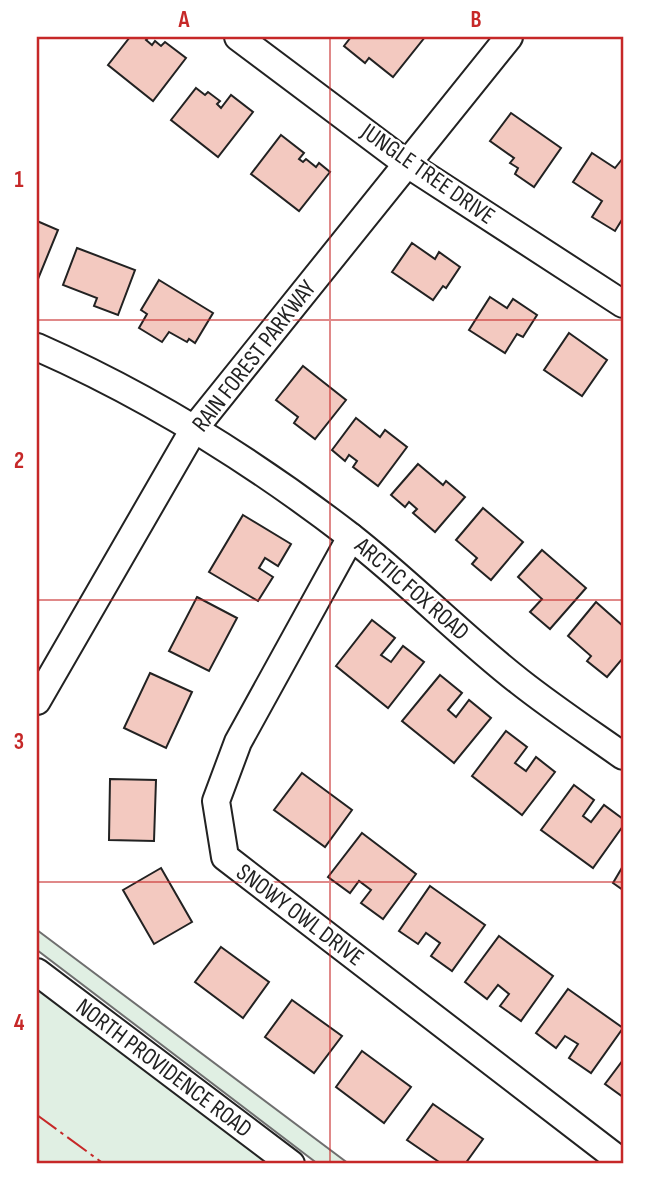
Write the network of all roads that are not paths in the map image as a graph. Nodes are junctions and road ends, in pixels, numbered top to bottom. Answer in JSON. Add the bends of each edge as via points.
{"nodes":[{"id":1,"x":238,"y":37,"type":"edge"},
{"id":2,"x":509,"y":37,"type":"edge"},
{"id":3,"x":406,"y":163,"type":"junction"},
{"id":4,"x":623,"y":304,"type":"edge"},
{"id":5,"x":37,"y":347,"type":"edge"},
{"id":6,"x":194,"y":429,"type":"junction"},
{"id":7,"x":351,"y":537,"type":"junction"},
{"id":8,"x":37,"y":701,"type":"edge"},
{"id":9,"x":623,"y":756,"type":"edge"},
{"id":10,"x":37,"y":972,"type":"edge"},
{"id":11,"x":623,"y":1163,"type":"edge"},
{"id":12,"x":291,"y":1164,"type":"edge"}],
"edges":[{"from":1,"to":3,"type":"street","name":"JUNGLE TREE DRIVE"},
{"from":2,"to":3,"type":"street","name":"RAIN FOREST PARKWAY"},
{"from":3,"to":4,"type":"street","name":"JUNGLE TREE DRIVE"},
{"from":3,"to":6,"type":"street","name":"RAIN FOREST PARKWAY"},
{"from":5,"to":6,"type":"street","name":"ARCTIC FOX ROAD","via":[[92,371]]},
{"from":6,"to":7,"type":"street","name":"ARCTIC FOX ROAD"},
{"from":6,"to":8,"type":"street","name":"RAIN FOREST PARKWAY"},
{"from":7,"to":9,"type":"street","name":"ARCTIC FOX ROAD","via":[[519,681]]},
{"from":7,"to":11,"type":"street","name":"SNOWY OWL DRIVE","via":[[238,742],[216,801],[225,857]]},
{"from":10,"to":12,"type":"street","name":"NORTH PROVIDENCE ROAD"}]}
